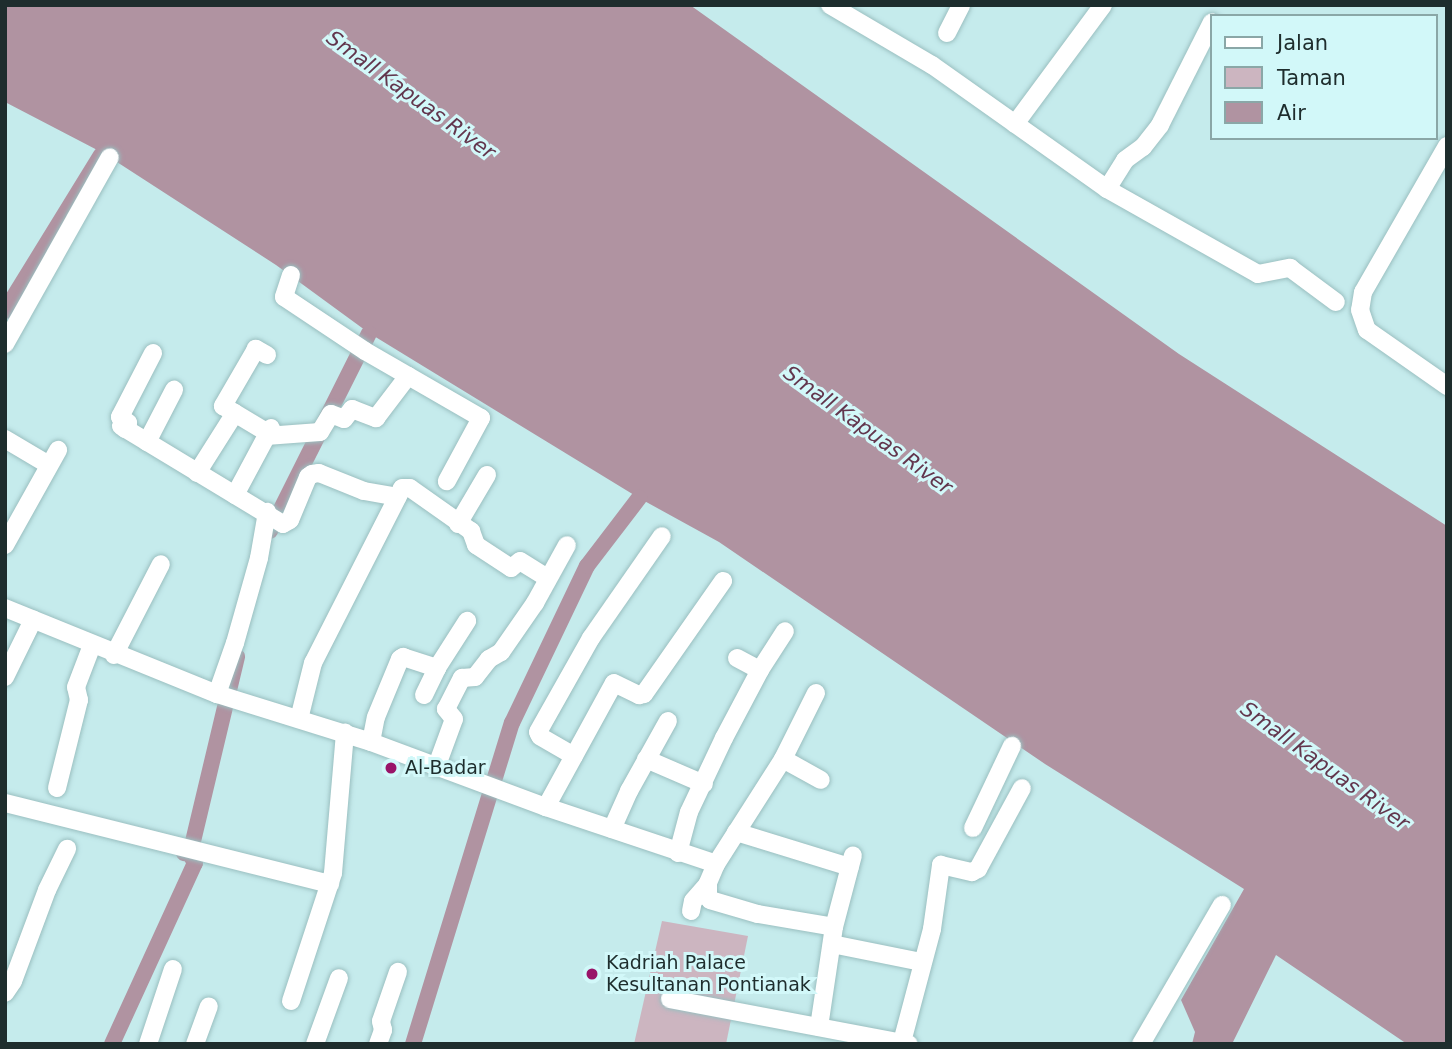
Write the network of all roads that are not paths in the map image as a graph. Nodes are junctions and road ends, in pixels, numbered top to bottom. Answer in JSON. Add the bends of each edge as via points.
{"nodes":[{"id":1,"x":830,"y":5,"type":"edge"},
{"id":2,"x":961,"y":5,"type":"edge"},
{"id":3,"x":1103,"y":5,"type":"edge"},
{"id":4,"x":1210,"y":26,"type":"edge"},
{"id":5,"x":947,"y":33,"type":"dead end"},
{"id":6,"x":1015,"y":124,"type":"junction"},
{"id":7,"x":1447,"y":146,"type":"edge"},
{"id":8,"x":110,"y":157,"type":"dead end"},
{"id":9,"x":1107,"y":189,"type":"junction"},
{"id":10,"x":292,"y":275,"type":"dead end"},
{"id":11,"x":1336,"y":302,"type":"dead end"},
{"id":12,"x":5,"y":344,"type":"edge"},
{"id":13,"x":153,"y":353,"type":"dead end"},
{"id":14,"x":267,"y":355,"type":"dead end"},
{"id":15,"x":408,"y":376,"type":"junction"},
{"id":16,"x":1447,"y":386,"type":"edge"},
{"id":17,"x":174,"y":390,"type":"dead end"},
{"id":18,"x":234,"y":413,"type":"junction"},
{"id":19,"x":268,"y":432,"type":"junction"},
{"id":20,"x":5,"y":439,"type":"edge"},
{"id":21,"x":147,"y":442,"type":"junction"},
{"id":22,"x":197,"y":473,"type":"junction"},
{"id":23,"x":487,"y":475,"type":"dead end"},
{"id":24,"x":447,"y":481,"type":"dead end"},
{"id":25,"x":234,"y":495,"type":"junction"},
{"id":26,"x":397,"y":498,"type":"junction"},
{"id":27,"x":273,"y":516,"type":"junction"},
{"id":28,"x":458,"y":524,"type":"junction"},
{"id":29,"x":662,"y":536,"type":"dead end"},
{"id":30,"x":5,"y":545,"type":"edge"},
{"id":31,"x":567,"y":545,"type":"dead end"},
{"id":32,"x":161,"y":564,"type":"dead end"},
{"id":33,"x":547,"y":578,"type":"junction"},
{"id":34,"x":723,"y":581,"type":"dead end"},
{"id":35,"x":5,"y":608,"type":"edge"},
{"id":36,"x":33,"y":621,"type":"junction"},
{"id":37,"x":467,"y":621,"type":"dead end"},
{"id":38,"x":785,"y":631,"type":"dead end"},
{"id":39,"x":92,"y":645,"type":"junction"},
{"id":40,"x":114,"y":655,"type":"junction"},
{"id":41,"x":737,"y":658,"type":"dead end"},
{"id":42,"x":437,"y":668,"type":"junction"},
{"id":43,"x":760,"y":670,"type":"junction"},
{"id":44,"x":5,"y":677,"type":"edge"},
{"id":45,"x":816,"y":693,"type":"dead end"},
{"id":46,"x":219,"y":695,"type":"junction"},
{"id":47,"x":424,"y":695,"type":"dead end"},
{"id":48,"x":299,"y":719,"type":"junction"},
{"id":49,"x":668,"y":721,"type":"dead end"},
{"id":50,"x":345,"y":733,"type":"junction"},
{"id":51,"x":371,"y":741,"type":"junction"},
{"id":52,"x":1012,"y":746,"type":"dead end"},
{"id":53,"x":574,"y":756,"type":"junction"},
{"id":54,"x":783,"y":759,"type":"junction"},
{"id":55,"x":646,"y":760,"type":"junction"},
{"id":56,"x":436,"y":768,"type":"junction"},
{"id":57,"x":821,"y":780,"type":"dead end"},
{"id":58,"x":704,"y":784,"type":"junction"},
{"id":59,"x":57,"y":788,"type":"dead end"},
{"id":60,"x":1022,"y":788,"type":"dead end"},
{"id":61,"x":5,"y":803,"type":"edge"},
{"id":62,"x":546,"y":807,"type":"junction"},
{"id":63,"x":973,"y":828,"type":"dead end"},
{"id":64,"x":612,"y":829,"type":"junction"},
{"id":65,"x":736,"y":832,"type":"junction"},
{"id":66,"x":68,"y":849,"type":"dead end"},
{"id":67,"x":678,"y":853,"type":"junction"},
{"id":68,"x":716,"y":864,"type":"junction"},
{"id":69,"x":330,"y":884,"type":"junction"},
{"id":70,"x":708,"y":884,"type":"junction"},
{"id":71,"x":1222,"y":905,"type":"dead end"},
{"id":72,"x":691,"y":911,"type":"dead end"},
{"id":73,"x":833,"y":936,"type":"junction"},
{"id":74,"x":921,"y":961,"type":"junction"},
{"id":75,"x":173,"y":969,"type":"dead end"},
{"id":76,"x":398,"y":972,"type":"dead end"},
{"id":77,"x":339,"y":978,"type":"dead end"},
{"id":78,"x":5,"y":993,"type":"edge"},
{"id":79,"x":670,"y":999,"type":"dead end"},
{"id":80,"x":291,"y":1001,"type":"dead end"},
{"id":81,"x":209,"y":1006,"type":"dead end"},
{"id":82,"x":818,"y":1027,"type":"junction"},
{"id":83,"x":906,"y":1043,"type":"edge"},
{"id":84,"x":148,"y":1044,"type":"edge"},
{"id":85,"x":195,"y":1044,"type":"edge"},
{"id":86,"x":315,"y":1044,"type":"edge"},
{"id":87,"x":378,"y":1044,"type":"edge"},
{"id":88,"x":1141,"y":1044,"type":"edge"}],
"edges":[{"from":1,"to":6,"type":"street","via":[[932,65]]},
{"from":2,"to":5,"type":"street"},
{"from":3,"to":6,"type":"street"},
{"from":4,"to":9,"type":"street","via":[[1160,125],[1143,148],[1125,160]]},
{"from":6,"to":9,"type":"street"},
{"from":7,"to":16,"type":"street","via":[[1363,292],[1360,310],[1367,330]]},
{"from":8,"to":12,"type":"street"},
{"from":9,"to":11,"type":"street","via":[[1258,274],[1290,268]]},
{"from":10,"to":15,"type":"street","via":[[284,297]]},
{"from":13,"to":21,"type":"street","via":[[120,417],[128,423],[123,427]]},
{"from":14,"to":18,"type":"street","via":[[256,349],[223,407]]},
{"from":15,"to":19,"type":"street","via":[[376,418],[352,409],[344,419],[331,414],[320,432]]},
{"from":15,"to":24,"type":"street","via":[[481,418]]},
{"from":17,"to":21,"type":"street"},
{"from":18,"to":19,"type":"street"},
{"from":18,"to":22,"type":"street"},
{"from":19,"to":25,"type":"street"},
{"from":20,"to":30,"type":"street","via":[[53,457]]},
{"from":21,"to":22,"type":"street"},
{"from":22,"to":25,"type":"street"},
{"from":23,"to":28,"type":"street"},
{"from":25,"to":27,"type":"street"},
{"from":26,"to":27,"type":"street","via":[[312,474],[290,520]]},
{"from":26,"to":28,"type":"street","via":[[402,488],[410,488]]},
{"from":26,"to":48,"type":"street","via":[[313,663]]},
{"from":27,"to":46,"type":"street"},
{"from":28,"to":33,"type":"street","via":[[473,533],[476,545],[511,568],[520,561]]},
{"from":29,"to":53,"type":"street","via":[[591,638],[538,732]]},
{"from":31,"to":33,"type":"street"},
{"from":32,"to":40,"type":"street"},
{"from":33,"to":56,"type":"street","via":[[501,652],[475,677],[462,678],[446,709],[454,719]]},
{"from":34,"to":53,"type":"street","via":[[644,694],[614,683]]},
{"from":35,"to":36,"type":"street"},
{"from":36,"to":39,"type":"street"},
{"from":36,"to":44,"type":"street"},
{"from":37,"to":42,"type":"street"},
{"from":38,"to":43,"type":"street"},
{"from":39,"to":40,"type":"street"},
{"from":39,"to":59,"type":"street","via":[[76,687],[79,700]]},
{"from":40,"to":46,"type":"street"},
{"from":41,"to":43,"type":"street"},
{"from":42,"to":47,"type":"street"},
{"from":42,"to":51,"type":"street","via":[[400,659]]},
{"from":43,"to":58,"type":"street"},
{"from":45,"to":54,"type":"street"},
{"from":46,"to":48,"type":"street"},
{"from":48,"to":50,"type":"street"},
{"from":49,"to":55,"type":"street"},
{"from":50,"to":51,"type":"street"},
{"from":50,"to":69,"type":"street"},
{"from":51,"to":56,"type":"street"},
{"from":52,"to":63,"type":"street"},
{"from":53,"to":62,"type":"street"},
{"from":54,"to":57,"type":"street"},
{"from":54,"to":65,"type":"street"},
{"from":55,"to":58,"type":"street"},
{"from":55,"to":64,"type":"street"},
{"from":56,"to":62,"type":"street"},
{"from":58,"to":67,"type":"street","via":[[689,812]]},
{"from":60,"to":74,"type":"street","via":[[978,869],[972,872],[942,865],[932,929]]},
{"from":61,"to":69,"type":"street"},
{"from":62,"to":64,"type":"street"},
{"from":64,"to":67,"type":"street"},
{"from":65,"to":68,"type":"street"},
{"from":65,"to":73,"type":"street","via":[[852,861]]},
{"from":66,"to":78,"type":"street"},
{"from":67,"to":68,"type":"street"},
{"from":68,"to":70,"type":"street"},
{"from":69,"to":80,"type":"street"},
{"from":70,"to":72,"type":"street"},
{"from":70,"to":73,"type":"street","via":[[710,900]]},
{"from":71,"to":88,"type":"street"},
{"from":73,"to":74,"type":"street"},
{"from":73,"to":82,"type":"street"},
{"from":74,"to":83,"type":"street"},
{"from":75,"to":84,"type":"street"},
{"from":76,"to":87,"type":"street"},
{"from":77,"to":86,"type":"street"},
{"from":79,"to":82,"type":"street"},
{"from":81,"to":85,"type":"street"},
{"from":82,"to":83,"type":"street"}]}
